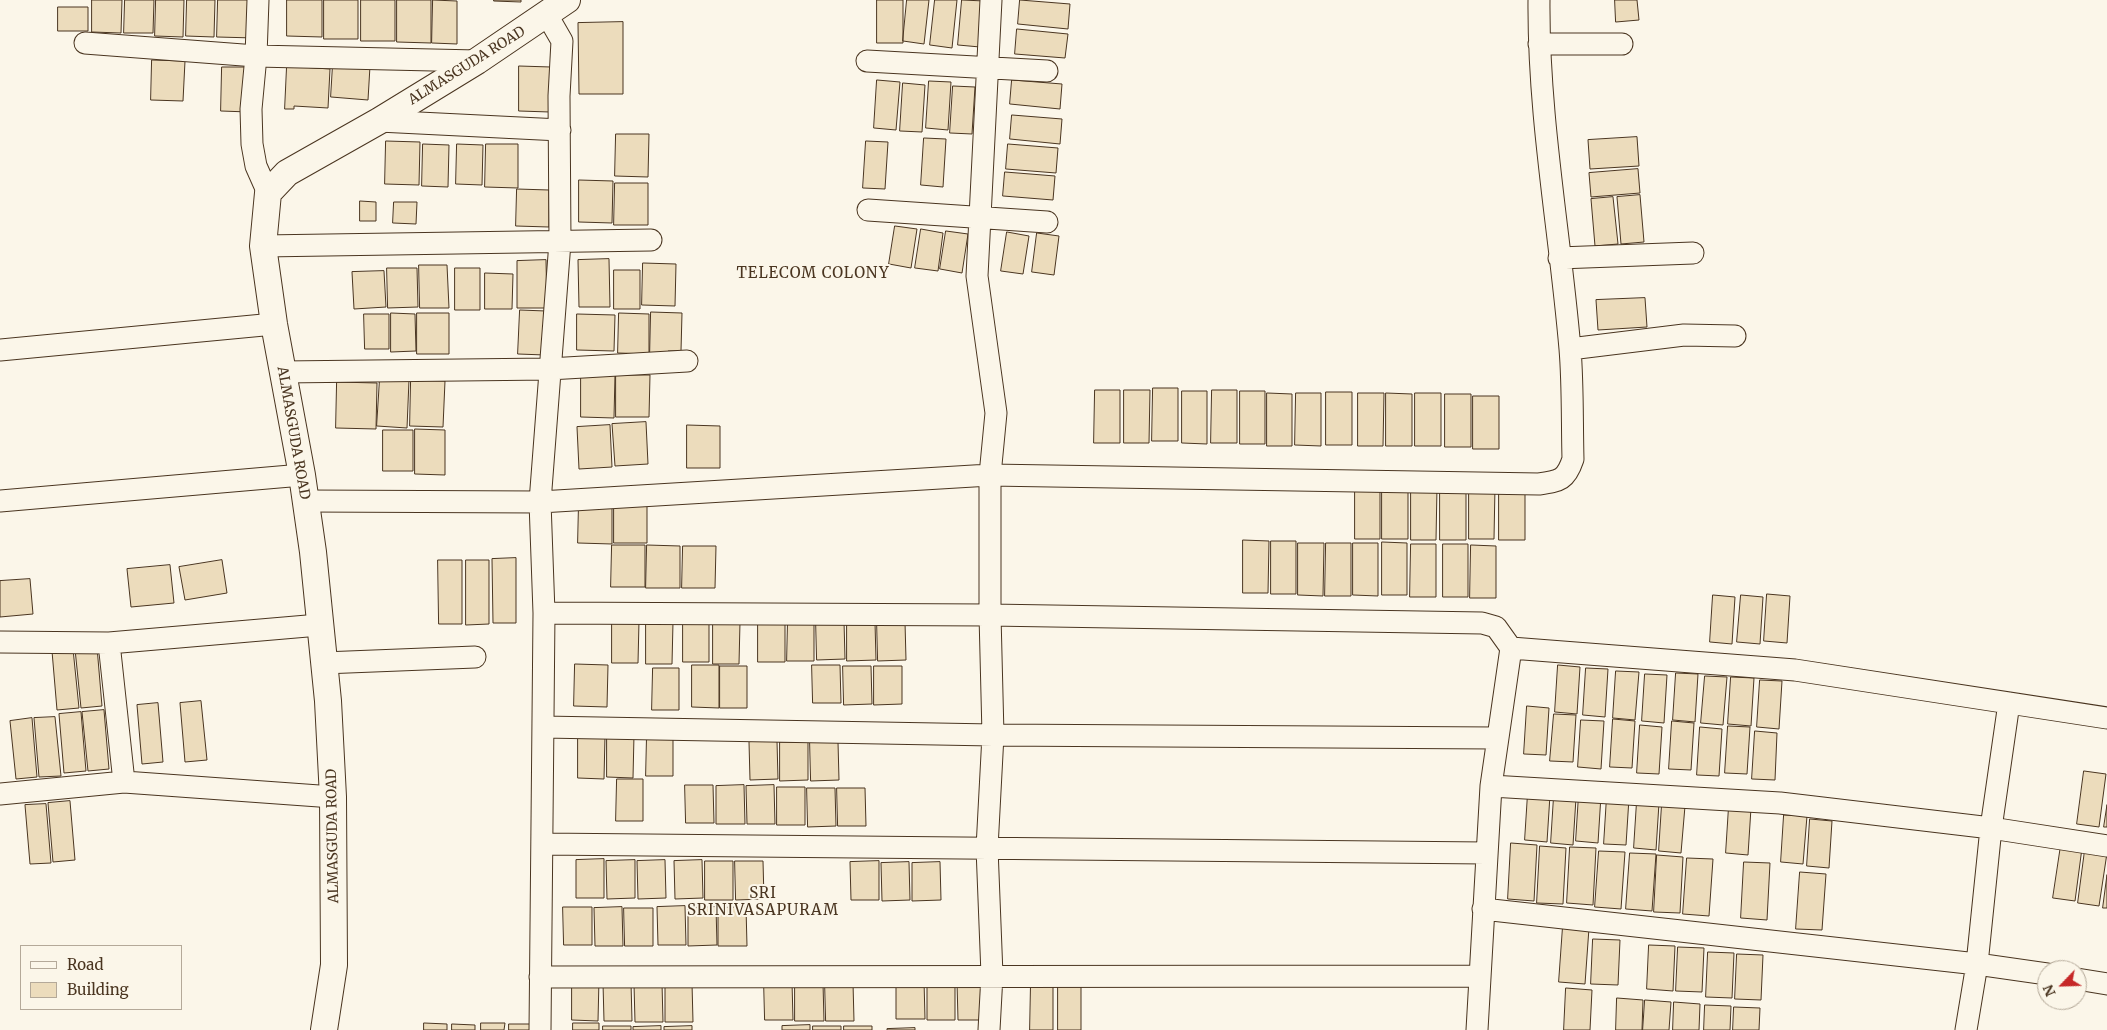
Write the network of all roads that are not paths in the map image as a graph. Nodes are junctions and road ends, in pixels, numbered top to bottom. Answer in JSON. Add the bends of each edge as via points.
{"nodes":[{"id":1,"x":258,"y":0,"type":"edge"},
{"id":2,"x":991,"y":0,"type":"edge"},
{"id":3,"x":1539,"y":0,"type":"edge"},
{"id":4,"x":557,"y":8,"type":"edge"},
{"id":5,"x":85,"y":43,"type":"dead end"},
{"id":6,"x":1539,"y":44,"type":"junction"},
{"id":7,"x":1622,"y":44,"type":"dead end"},
{"id":8,"x":256,"y":56,"type":"junction"},
{"id":9,"x":477,"y":61,"type":"junction"},
{"id":10,"x":866,"y":61,"type":"dead end"},
{"id":11,"x":988,"y":68,"type":"junction"},
{"id":12,"x":1048,"y":71,"type":"dead end"},
{"id":13,"x":379,"y":121,"type":"junction"},
{"id":14,"x":560,"y":130,"type":"junction"},
{"id":15,"x":268,"y":192,"type":"junction"},
{"id":16,"x":868,"y":210,"type":"dead end"},
{"id":17,"x":980,"y":217,"type":"junction"},
{"id":18,"x":1048,"y":222,"type":"dead end"},
{"id":19,"x":651,"y":240,"type":"dead end"},
{"id":20,"x":560,"y":242,"type":"junction"},
{"id":21,"x":263,"y":246,"type":"junction"},
{"id":22,"x":1693,"y":253,"type":"dead end"},
{"id":23,"x":1559,"y":258,"type":"junction"},
{"id":24,"x":274,"y":324,"type":"junction"},
{"id":25,"x":1735,"y":336,"type":"dead end"},
{"id":26,"x":1570,"y":349,"type":"junction"},
{"id":27,"x":0,"y":350,"type":"edge"},
{"id":28,"x":688,"y":361,"type":"dead end"},
{"id":29,"x":550,"y":369,"type":"junction"},
{"id":30,"x":282,"y":372,"type":"junction"},
{"id":31,"x":302,"y":474,"type":"junction"},
{"id":32,"x":990,"y":475,"type":"junction"},
{"id":33,"x":0,"y":501,"type":"edge"},
{"id":34,"x":305,"y":501,"type":"junction"},
{"id":35,"x":540,"y":502,"type":"junction"},
{"id":36,"x":544,"y":613,"type":"junction"},
{"id":37,"x":990,"y":615,"type":"junction"},
{"id":38,"x":319,"y":625,"type":"junction"},
{"id":39,"x":0,"y":642,"type":"edge"},
{"id":40,"x":109,"y":643,"type":"junction"},
{"id":41,"x":1511,"y":648,"type":"junction"},
{"id":42,"x":475,"y":657,"type":"dead end"},
{"id":43,"x":323,"y":663,"type":"junction"},
{"id":44,"x":2009,"y":703,"type":"junction"},
{"id":45,"x":2107,"y":718,"type":"edge"},
{"id":46,"x":543,"y":727,"type":"junction"},
{"id":47,"x":994,"y":735,"type":"junction"},
{"id":48,"x":1496,"y":738,"type":"junction"},
{"id":49,"x":124,"y":782,"type":"junction"},
{"id":50,"x":1490,"y":786,"type":"junction"},
{"id":51,"x":0,"y":794,"type":"edge"},
{"id":52,"x":333,"y":797,"type":"junction"},
{"id":53,"x":1991,"y":828,"type":"junction"},
{"id":54,"x":542,"y":844,"type":"junction"},
{"id":55,"x":2107,"y":846,"type":"edge"},
{"id":56,"x":987,"y":848,"type":"junction"},
{"id":57,"x":1486,"y":853,"type":"junction"},
{"id":58,"x":1483,"y":909,"type":"junction"},
{"id":59,"x":1978,"y":964,"type":"junction"},
{"id":60,"x":2037,"y":973,"type":"edge"},
{"id":61,"x":992,"y":975,"type":"junction"},
{"id":62,"x":1480,"y":976,"type":"junction"},
{"id":63,"x":540,"y":977,"type":"junction"},
{"id":64,"x":2087,"y":981,"type":"edge"},
{"id":65,"x":2107,"y":984,"type":"edge"},
{"id":66,"x":324,"y":1030,"type":"edge"},
{"id":67,"x":540,"y":1030,"type":"edge"},
{"id":68,"x":990,"y":1030,"type":"edge"},
{"id":69,"x":1477,"y":1030,"type":"edge"},
{"id":70,"x":1966,"y":1030,"type":"edge"}],
"edges":[{"from":1,"to":8,"type":"street"},
{"from":2,"to":11,"type":"street"},
{"from":3,"to":6,"type":"street"},
{"from":4,"to":9,"type":"street","name":"ALMASGUDA ROAD"},
{"from":4,"to":14,"type":"street","via":[[562,41]]},
{"from":5,"to":8,"type":"street"},
{"from":6,"to":7,"type":"street"},
{"from":6,"to":23,"type":"street"},
{"from":8,"to":9,"type":"street"},
{"from":8,"to":15,"type":"street","via":[[251,109],[252,144],[256,166]]},
{"from":9,"to":13,"type":"street","name":"ALMASGUDA ROAD"},
{"from":10,"to":11,"type":"street"},
{"from":11,"to":12,"type":"street"},
{"from":11,"to":17,"type":"street"},
{"from":13,"to":14,"type":"street"},
{"from":13,"to":15,"type":"street","name":"ALMASGUDA ROAD","via":[[287,173]]},
{"from":14,"to":20,"type":"street"},
{"from":15,"to":21,"type":"street","name":"ALMASGUDA ROAD"},
{"from":16,"to":17,"type":"street"},
{"from":17,"to":18,"type":"street"},
{"from":17,"to":32,"type":"street","via":[[977,276],[996,413]]},
{"from":19,"to":20,"type":"street"},
{"from":20,"to":21,"type":"street"},
{"from":20,"to":29,"type":"street"},
{"from":21,"to":24,"type":"street","name":"ALMASGUDA ROAD"},
{"from":22,"to":23,"type":"street"},
{"from":23,"to":26,"type":"street"},
{"from":24,"to":27,"type":"street"},
{"from":24,"to":30,"type":"street","name":"ALMASGUDA ROAD"},
{"from":25,"to":26,"type":"street","via":[[1684,335]]},
{"from":26,"to":32,"type":"street","via":[[1573,459],[1568,474],[1556,482]]},
{"from":28,"to":29,"type":"street"},
{"from":29,"to":30,"type":"street"},
{"from":29,"to":35,"type":"street"},
{"from":30,"to":31,"type":"street","name":"ALMASGUDA ROAD"},
{"from":31,"to":33,"type":"street"},
{"from":31,"to":34,"type":"street","name":"ALMASGUDA ROAD"},
{"from":32,"to":35,"type":"street"},
{"from":32,"to":37,"type":"street"},
{"from":34,"to":35,"type":"street"},
{"from":34,"to":38,"type":"street","name":"ALMASGUDA ROAD"},
{"from":35,"to":36,"type":"street"},
{"from":36,"to":37,"type":"street"},
{"from":36,"to":46,"type":"street"},
{"from":37,"to":41,"type":"street","via":[[1482,623],[1496,627]]},
{"from":37,"to":47,"type":"street"},
{"from":38,"to":40,"type":"street"},
{"from":38,"to":43,"type":"street","name":"ALMASGUDA ROAD"},
{"from":39,"to":40,"type":"street"},
{"from":40,"to":49,"type":"street"},
{"from":41,"to":44,"type":"street","via":[[1795,670]]},
{"from":41,"to":48,"type":"street"},
{"from":42,"to":43,"type":"street"},
{"from":43,"to":52,"type":"street","name":"ALMASGUDA ROAD"},
{"from":44,"to":45,"type":"street"},
{"from":44,"to":53,"type":"street"},
{"from":46,"to":47,"type":"street"},
{"from":46,"to":54,"type":"street"},
{"from":47,"to":48,"type":"street"},
{"from":47,"to":56,"type":"street"},
{"from":48,"to":50,"type":"street"},
{"from":49,"to":51,"type":"street"},
{"from":49,"to":52,"type":"street"},
{"from":50,"to":53,"type":"street","via":[[1780,803]]},
{"from":50,"to":57,"type":"street"},
{"from":52,"to":66,"type":"street","name":"ALMASGUDA ROAD","via":[[334,965]]},
{"from":53,"to":55,"type":"street"},
{"from":53,"to":59,"type":"street"},
{"from":54,"to":56,"type":"street"},
{"from":54,"to":63,"type":"street"},
{"from":56,"to":57,"type":"street"},
{"from":56,"to":61,"type":"street"},
{"from":57,"to":58,"type":"street"},
{"from":58,"to":59,"type":"street"},
{"from":58,"to":62,"type":"street"},
{"from":59,"to":60,"type":"street"},
{"from":59,"to":70,"type":"street"},
{"from":61,"to":62,"type":"street"},
{"from":61,"to":63,"type":"street"},
{"from":61,"to":68,"type":"street"},
{"from":62,"to":69,"type":"street"},
{"from":63,"to":67,"type":"street"},
{"from":64,"to":65,"type":"street"}]}
